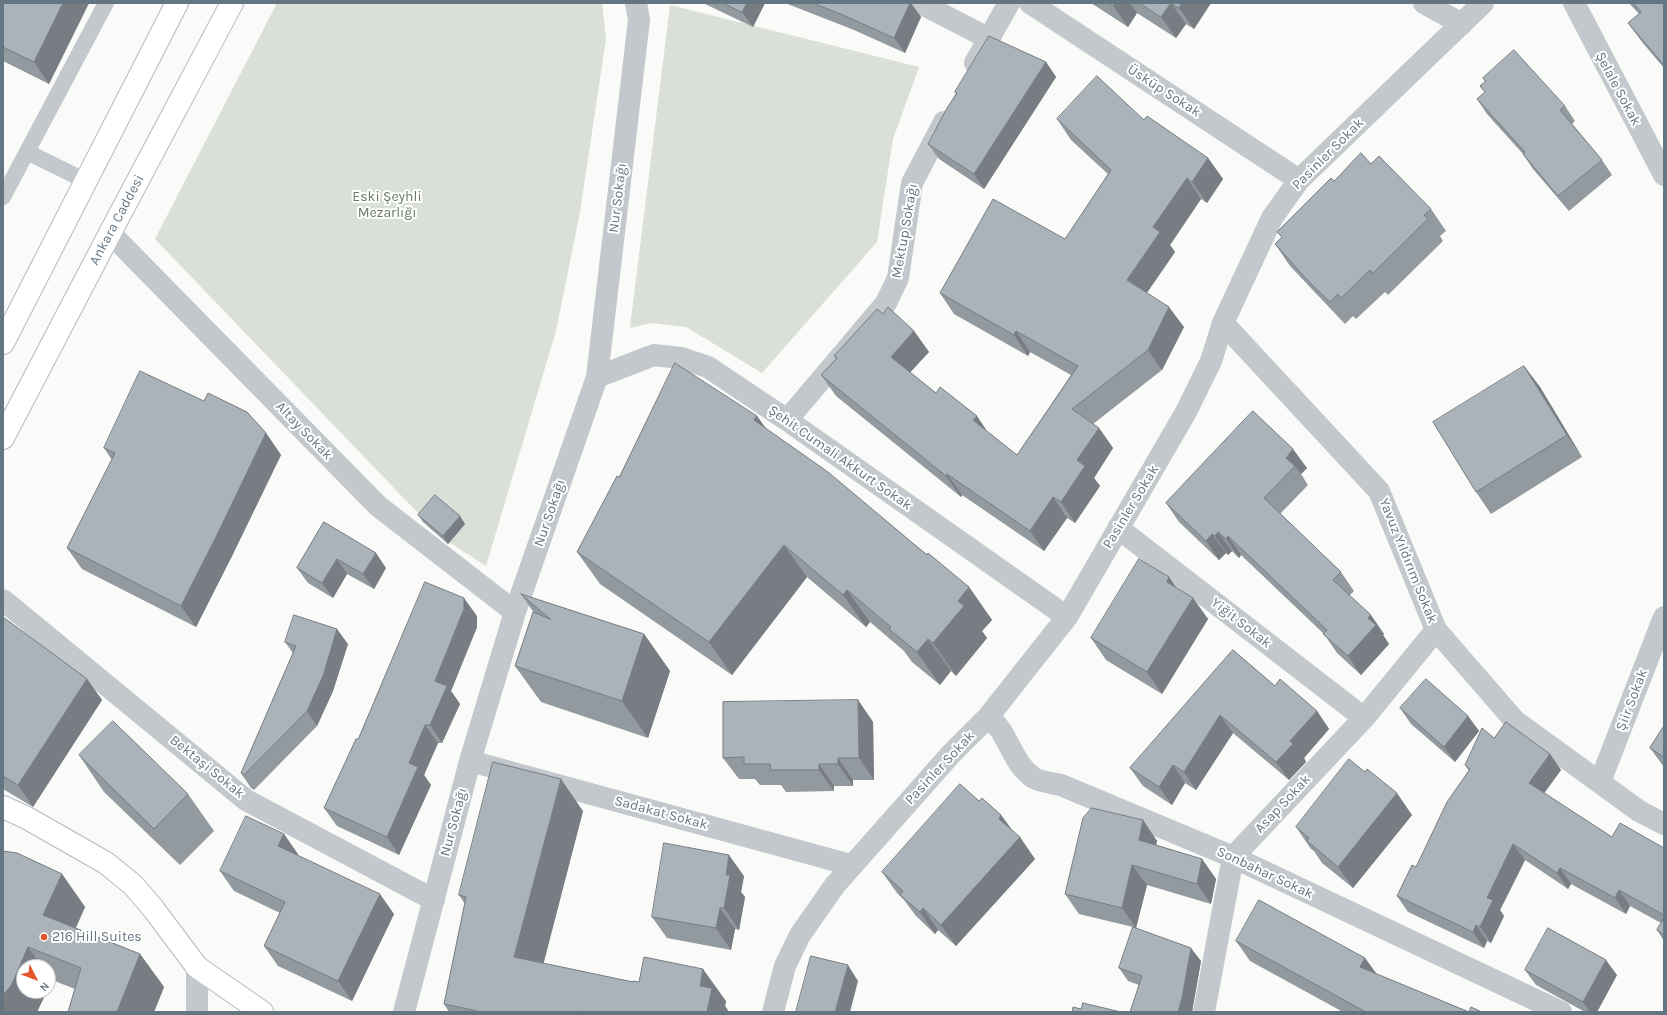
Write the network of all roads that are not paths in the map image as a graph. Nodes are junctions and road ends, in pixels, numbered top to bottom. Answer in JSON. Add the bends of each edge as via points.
{"nodes":[{"id":1,"x":106,"y":3,"type":"edge"},
{"id":2,"x":177,"y":3,"type":"edge"},
{"id":3,"x":232,"y":3,"type":"edge"},
{"id":4,"x":636,"y":3,"type":"edge"},
{"id":5,"x":920,"y":3,"type":"edge"},
{"id":6,"x":1009,"y":3,"type":"edge"},
{"id":7,"x":1030,"y":3,"type":"edge"},
{"id":8,"x":1424,"y":3,"type":"edge"},
{"id":9,"x":1483,"y":3,"type":"edge"},
{"id":10,"x":1574,"y":3,"type":"edge"},
{"id":11,"x":1462,"y":24,"type":"junction"},
{"id":12,"x":988,"y":38,"type":"junction"},
{"id":13,"x":967,"y":79,"type":"edge"},
{"id":14,"x":952,"y":107,"type":"edge"},
{"id":15,"x":1658,"y":147,"type":"edge"},
{"id":16,"x":27,"y":152,"type":"junction"},
{"id":17,"x":1664,"y":175,"type":"edge"},
{"id":18,"x":1299,"y":180,"type":"junction"},
{"id":19,"x":86,"y":181,"type":"junction"},
{"id":20,"x":3,"y":197,"type":"edge"},
{"id":21,"x":110,"y":233,"type":"junction"},
{"id":22,"x":1223,"y":323,"type":"junction"},
{"id":23,"x":3,"y":343,"type":"edge"},
{"id":24,"x":597,"y":377,"type":"junction"},
{"id":25,"x":787,"y":420,"type":"junction"},
{"id":26,"x":3,"y":438,"type":"edge"},
{"id":27,"x":1118,"y":528,"type":"junction"},
{"id":28,"x":3,"y":600,"type":"edge"},
{"id":29,"x":515,"y":612,"type":"junction"},
{"id":30,"x":1067,"y":617,"type":"junction"},
{"id":31,"x":1664,"y":617,"type":"edge"},
{"id":32,"x":1436,"y":630,"type":"junction"},
{"id":33,"x":988,"y":718,"type":"junction"},
{"id":34,"x":1364,"y":718,"type":"junction"},
{"id":35,"x":470,"y":761,"type":"junction"},
{"id":36,"x":1600,"y":782,"type":"junction"},
{"id":37,"x":3,"y":807,"type":"edge"},
{"id":38,"x":1664,"y":824,"type":"edge"},
{"id":39,"x":1233,"y":857,"type":"junction"},
{"id":40,"x":851,"y":865,"type":"junction"},
{"id":41,"x":434,"y":900,"type":"junction"},
{"id":42,"x":196,"y":967,"type":"junction"},
{"id":43,"x":197,"y":1012,"type":"edge"},
{"id":44,"x":262,"y":1012,"type":"edge"},
{"id":45,"x":404,"y":1012,"type":"edge"},
{"id":46,"x":773,"y":1012,"type":"edge"},
{"id":47,"x":1204,"y":1012,"type":"edge"},
{"id":48,"x":1561,"y":1012,"type":"edge"}],
"edges":[{"from":1,"to":16,"type":"lane"},
{"from":2,"to":19,"type":"main road"},
{"from":3,"to":21,"type":"main road","name":"Ankara Caddesi"},
{"from":4,"to":24,"type":"street","name":"Nur Sokağı","via":[[639,20]]},
{"from":5,"to":12,"type":"street"},
{"from":6,"to":12,"type":"street"},
{"from":7,"to":18,"type":"street","name":"Üsküp Sokak"},
{"from":8,"to":11,"type":"street"},
{"from":9,"to":11,"type":"street","name":"Pasinler Sokak"},
{"from":10,"to":15,"type":"street","name":"Şelale Sokak"},
{"from":11,"to":18,"type":"street","name":"Pasinler Sokak"},
{"from":12,"to":13,"type":"street"},
{"from":14,"to":25,"type":"street","name":"Mektup Sokağı","via":[[912,182],[898,278],[886,303]]},
{"from":15,"to":17,"type":"street","name":"Şelale Sokak"},
{"from":16,"to":19,"type":"lane"},
{"from":16,"to":20,"type":"lane"},
{"from":18,"to":22,"type":"street","name":"Pasinler Sokak","via":[[1272,218]]},
{"from":19,"to":23,"type":"main road"},
{"from":21,"to":26,"type":"main road","name":"Ankara Caddesi"},
{"from":21,"to":29,"type":"street","name":"Altay Sokak","via":[[378,506]]},
{"from":22,"to":27,"type":"street","name":"Pasinler Sokak","via":[[1211,361],[1186,412]]},
{"from":22,"to":32,"type":"street","name":"Yavuz Yıldırım Sokak","via":[[1379,491]]},
{"from":24,"to":25,"type":"street","name":"Şehit Cumali Akkurt Sokak","via":[[654,355],[681,358],[708,367]]},
{"from":24,"to":29,"type":"street","name":"Nur Sokağı"},
{"from":25,"to":30,"type":"street","name":"Şehit Cumali Akkurt Sokak"},
{"from":27,"to":30,"type":"street","name":"Pasinler Sokak"},
{"from":27,"to":34,"type":"street","name":"Yiğit Sokak"},
{"from":28,"to":41,"type":"street","name":"Bektaşi Sokak","via":[[246,800]]},
{"from":29,"to":35,"type":"street","name":"Nur Sokağı"},
{"from":30,"to":33,"type":"street","name":"Pasinler Sokak"},
{"from":31,"to":36,"type":"street","name":"Şiir Sokak"},
{"from":32,"to":34,"type":"street","name":"Asap Sokak"},
{"from":32,"to":36,"type":"street","name":"Yavuz Yıldırım Sokak","via":[[1515,721]]},
{"from":33,"to":39,"type":"street","name":"Sonbahar Sokak","via":[[996,724],[1019,765],[1035,778],[1061,785]]},
{"from":33,"to":40,"type":"street","name":"Pasinler Sokak"},
{"from":34,"to":39,"type":"street","name":"Asap Sokak"},
{"from":35,"to":40,"type":"street","name":"Sadakat Sokak"},
{"from":35,"to":41,"type":"street","name":"Nur Sokağı"},
{"from":36,"to":38,"type":"street","name":"Yavuz Yıldırım Sokak","via":[[1639,811]]},
{"from":37,"to":42,"type":"main road","via":[[106,862],[133,885],[152,907]]},
{"from":39,"to":47,"type":"street"},
{"from":39,"to":48,"type":"street","name":"Sonbahar Sokak"},
{"from":40,"to":46,"type":"street","name":"Pasinler Sokak","via":[[800,935],[785,966]]},
{"from":41,"to":45,"type":"street","name":"Nur Sokağı"},
{"from":42,"to":43,"type":"street"},
{"from":42,"to":44,"type":"main road"}]}
